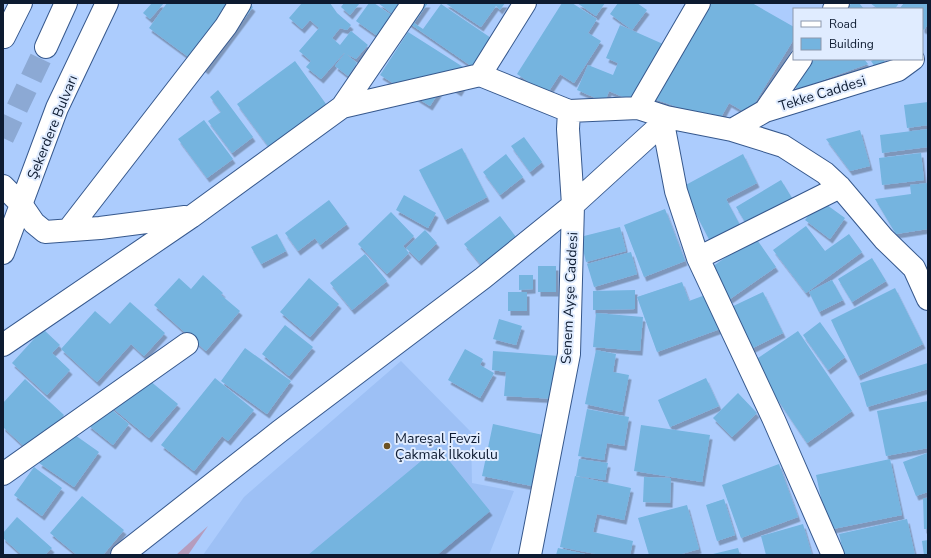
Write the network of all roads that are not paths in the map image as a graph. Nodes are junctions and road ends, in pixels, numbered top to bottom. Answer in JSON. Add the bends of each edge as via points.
{"nodes":[{"id":1,"x":20,"y":3,"type":"edge"},
{"id":2,"x":66,"y":3,"type":"edge"},
{"id":3,"x":107,"y":3,"type":"edge"},
{"id":4,"x":240,"y":3,"type":"edge"},
{"id":5,"x":413,"y":3,"type":"edge"},
{"id":6,"x":525,"y":3,"type":"edge"},
{"id":7,"x":699,"y":3,"type":"edge"},
{"id":8,"x":4,"y":37,"type":"dead end"},
{"id":9,"x":46,"y":48,"type":"tunnel mouth"},
{"id":10,"x":800,"y":60,"type":"edge"},
{"id":11,"x":912,"y":60,"type":"edge"},
{"id":12,"x":480,"y":75,"type":"junction"},
{"id":13,"x":342,"y":107,"type":"junction"},
{"id":14,"x":638,"y":108,"type":"junction"},
{"id":15,"x":570,"y":111,"type":"junction"},
{"id":16,"x":765,"y":111,"type":"junction"},
{"id":17,"x":665,"y":120,"type":"junction"},
{"id":18,"x":732,"y":130,"type":"junction"},
{"id":19,"x":3,"y":186,"type":"edge"},
{"id":20,"x":840,"y":187,"type":"junction"},
{"id":21,"x":21,"y":204,"type":"junction"},
{"id":22,"x":573,"y":205,"type":"junction"},
{"id":23,"x":190,"y":217,"type":"junction"},
{"id":24,"x":69,"y":229,"type":"junction"},
{"id":25,"x":3,"y":253,"type":"edge"},
{"id":26,"x":698,"y":258,"type":"junction"},
{"id":27,"x":921,"y":268,"type":"edge"},
{"id":28,"x":928,"y":299,"type":"edge"},
{"id":29,"x":187,"y":344,"type":"dead end"},
{"id":30,"x":3,"y":345,"type":"edge"},
{"id":31,"x":3,"y":474,"type":"edge"},
{"id":32,"x":122,"y":555,"type":"edge"},
{"id":33,"x":530,"y":555,"type":"edge"},
{"id":34,"x":833,"y":555,"type":"edge"}],
"edges":[{"from":1,"to":8,"type":"street"},
{"from":2,"to":9,"type":"street"},
{"from":3,"to":21,"type":"street","name":"Şekerdere Bulvarı","via":[[57,108]]},
{"from":4,"to":24,"type":"street","via":[[226,26]]},
{"from":5,"to":13,"type":"street"},
{"from":6,"to":12,"type":"street"},
{"from":7,"to":14,"type":"street"},
{"from":10,"to":16,"type":"street"},
{"from":11,"to":16,"type":"street","name":"Tekke Caddesi","via":[[898,70]]},
{"from":12,"to":13,"type":"street"},
{"from":12,"to":15,"type":"street"},
{"from":13,"to":23,"type":"street"},
{"from":14,"to":15,"type":"street"},
{"from":14,"to":17,"type":"street"},
{"from":15,"to":22,"type":"street","name":"Senem Ayşe Caddesi","via":[[568,129]]},
{"from":16,"to":18,"type":"street","name":"Tekke Caddesi"},
{"from":17,"to":18,"type":"street"},
{"from":17,"to":22,"type":"street"},
{"from":17,"to":26,"type":"street","via":[[676,191]]},
{"from":18,"to":20,"type":"street","via":[[783,146],[825,172]]},
{"from":19,"to":21,"type":"street"},
{"from":20,"to":26,"type":"street"},
{"from":20,"to":27,"type":"street","via":[[884,238]]},
{"from":21,"to":24,"type":"street","via":[[34,223],[45,232]]},
{"from":21,"to":25,"type":"street","name":"Şekerdere Bulvarı"},
{"from":22,"to":32,"type":"street","via":[[483,278],[280,431]]},
{"from":22,"to":33,"type":"street","name":"Senem Ayşe Caddesi","via":[[569,354]]},
{"from":23,"to":24,"type":"street","via":[[100,228]]},
{"from":23,"to":30,"type":"street"},
{"from":26,"to":34,"type":"street","via":[[774,420]]},
{"from":27,"to":28,"type":"street"},
{"from":29,"to":31,"type":"street"}]}
